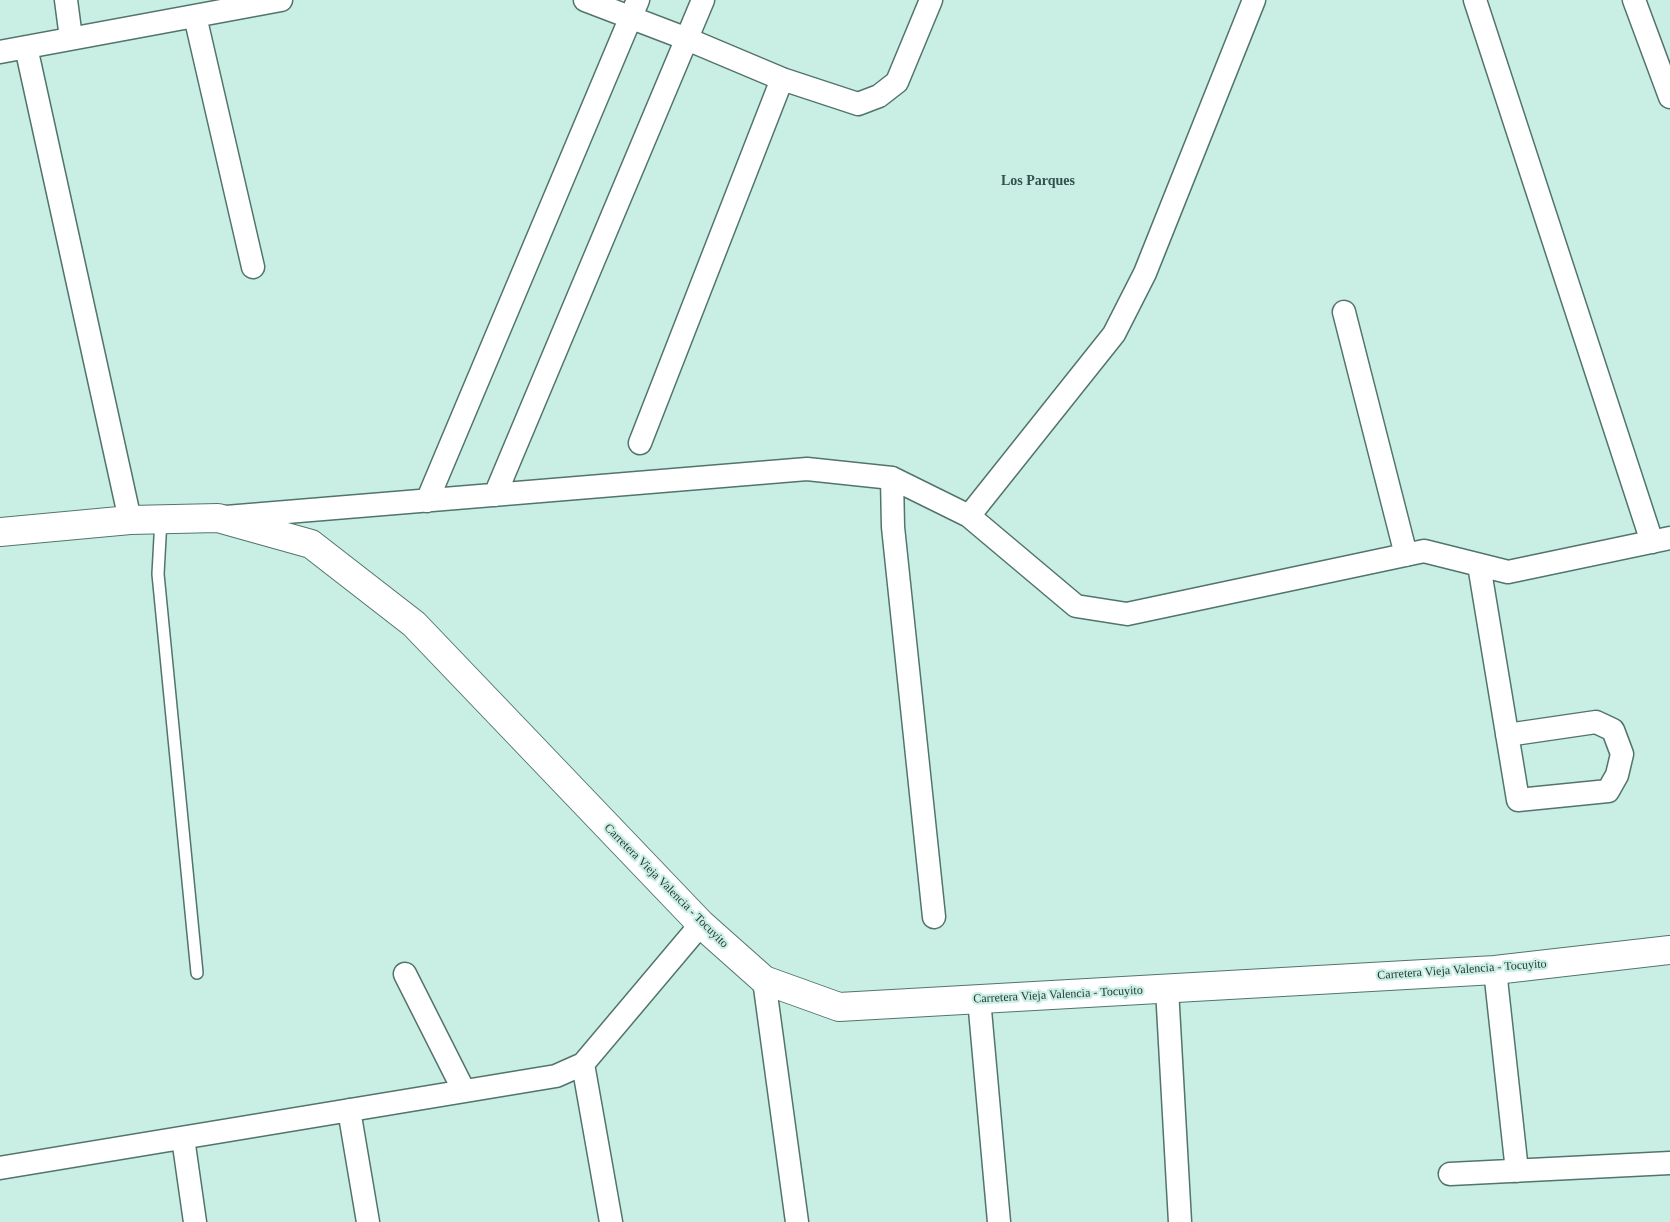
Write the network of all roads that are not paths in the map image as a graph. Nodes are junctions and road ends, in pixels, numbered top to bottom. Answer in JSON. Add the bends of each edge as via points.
{"nodes":[{"id":1,"x":66,"y":0,"type":"edge"},
{"id":2,"x":281,"y":0,"type":"edge"},
{"id":3,"x":585,"y":0,"type":"edge"},
{"id":4,"x":703,"y":0,"type":"edge"},
{"id":5,"x":931,"y":0,"type":"edge"},
{"id":6,"x":1254,"y":0,"type":"edge"},
{"id":7,"x":1475,"y":0,"type":"edge"},
{"id":8,"x":1634,"y":0,"type":"edge"},
{"id":9,"x":255,"y":2,"type":"edge"},
{"id":10,"x":634,"y":9,"type":"edge"},
{"id":11,"x":195,"y":16,"type":"junction"},
{"id":12,"x":71,"y":38,"type":"junction"},
{"id":13,"x":686,"y":39,"type":"junction"},
{"id":14,"x":26,"y":47,"type":"junction"},
{"id":15,"x":0,"y":52,"type":"edge"},
{"id":16,"x":782,"y":80,"type":"junction"},
{"id":17,"x":1670,"y":97,"type":"edge"},
{"id":18,"x":253,"y":267,"type":"dead end"},
{"id":19,"x":1344,"y":312,"type":"dead end"},
{"id":20,"x":640,"y":443,"type":"dead end"},
{"id":21,"x":892,"y":478,"type":"junction"},
{"id":22,"x":495,"y":495,"type":"junction"},
{"id":23,"x":427,"y":500,"type":"junction"},
{"id":24,"x":969,"y":516,"type":"junction"},
{"id":25,"x":218,"y":518,"type":"junction"},
{"id":26,"x":161,"y":519,"type":"junction"},
{"id":27,"x":130,"y":520,"type":"junction"},
{"id":28,"x":0,"y":532,"type":"edge"},
{"id":29,"x":1661,"y":540,"type":"edge"},
{"id":30,"x":1406,"y":555,"type":"junction"},
{"id":31,"x":1479,"y":565,"type":"junction"},
{"id":32,"x":1507,"y":735,"type":"junction"},
{"id":33,"x":934,"y":917,"type":"dead end"},
{"id":34,"x":701,"y":924,"type":"junction"},
{"id":35,"x":1670,"y":950,"type":"edge"},
{"id":36,"x":1495,"y":970,"type":"junction"},
{"id":37,"x":198,"y":973,"type":"dead end"},
{"id":38,"x":405,"y":974,"type":"dead end"},
{"id":39,"x":764,"y":980,"type":"junction"},
{"id":40,"x":1167,"y":989,"type":"junction"},
{"id":41,"x":979,"y":999,"type":"junction"},
{"id":42,"x":583,"y":1064,"type":"junction"},
{"id":43,"x":464,"y":1091,"type":"junction"},
{"id":44,"x":349,"y":1110,"type":"junction"},
{"id":45,"x":183,"y":1138,"type":"junction"},
{"id":46,"x":1670,"y":1163,"type":"edge"},
{"id":47,"x":0,"y":1168,"type":"edge"},
{"id":48,"x":1517,"y":1170,"type":"junction"},
{"id":49,"x":1450,"y":1174,"type":"dead end"},
{"id":50,"x":195,"y":1222,"type":"edge"},
{"id":51,"x":368,"y":1222,"type":"edge"},
{"id":52,"x":612,"y":1222,"type":"edge"},
{"id":53,"x":797,"y":1222,"type":"edge"},
{"id":54,"x":999,"y":1222,"type":"edge"},
{"id":55,"x":1180,"y":1222,"type":"edge"}],
"edges":[{"from":1,"to":12,"type":"street"},
{"from":2,"to":9,"type":"street"},
{"from":3,"to":10,"type":"street"},
{"from":4,"to":13,"type":"street"},
{"from":5,"to":16,"type":"street","via":[[897,82],[879,96],[858,104]]},
{"from":6,"to":24,"type":"street","via":[[1145,273],[1114,334]]},
{"from":7,"to":29,"type":"street"},
{"from":8,"to":17,"type":"street"},
{"from":9,"to":11,"type":"street"},
{"from":10,"to":13,"type":"street"},
{"from":10,"to":23,"type":"street"},
{"from":11,"to":12,"type":"street"},
{"from":11,"to":18,"type":"street"},
{"from":12,"to":14,"type":"street"},
{"from":13,"to":16,"type":"street"},
{"from":13,"to":22,"type":"street"},
{"from":14,"to":15,"type":"street"},
{"from":14,"to":27,"type":"street"},
{"from":16,"to":20,"type":"street"},
{"from":19,"to":30,"type":"street"},
{"from":21,"to":22,"type":"street","via":[[807,469]]},
{"from":21,"to":24,"type":"street"},
{"from":21,"to":33,"type":"street","via":[[893,528]]},
{"from":22,"to":23,"type":"street"},
{"from":23,"to":25,"type":"street"},
{"from":24,"to":30,"type":"street","via":[[1076,606],[1126,614]]},
{"from":25,"to":26,"type":"street","name":"Carretera Vieja Valencia - Tocuyito"},
{"from":25,"to":34,"type":"street","name":"Carretera Vieja Valencia - Tocuyito","via":[[311,544],[414,624]]},
{"from":26,"to":27,"type":"street","name":"Carretera Vieja Valencia - Tocuyito"},
{"from":26,"to":37,"type":"lane","via":[[158,574]]},
{"from":27,"to":28,"type":"street","name":"Carretera Vieja Valencia - Tocuyito"},
{"from":29,"to":31,"type":"street","via":[[1508,572]]},
{"from":30,"to":31,"type":"street","via":[[1424,551]]},
{"from":31,"to":32,"type":"street"},
{"from":32,"to":32,"type":"street","via":[[1518,800],[1608,791],[1617,775],[1622,754],[1612,730],[1596,722]]},
{"from":34,"to":39,"type":"street","name":"Carretera Vieja Valencia - Tocuyito"},
{"from":34,"to":42,"type":"street"},
{"from":35,"to":36,"type":"street","name":"Carretera Vieja Valencia - Tocuyito"},
{"from":36,"to":40,"type":"street","name":"Carretera Vieja Valencia - Tocuyito"},
{"from":36,"to":48,"type":"street"},
{"from":38,"to":43,"type":"street"},
{"from":39,"to":41,"type":"street","name":"Carretera Vieja Valencia - Tocuyito","via":[[839,1007]]},
{"from":39,"to":53,"type":"street"},
{"from":40,"to":41,"type":"street","name":"Carretera Vieja Valencia - Tocuyito"},
{"from":40,"to":55,"type":"street"},
{"from":41,"to":54,"type":"street"},
{"from":42,"to":43,"type":"street","via":[[556,1076]]},
{"from":42,"to":52,"type":"street"},
{"from":43,"to":44,"type":"street"},
{"from":44,"to":45,"type":"street"},
{"from":44,"to":51,"type":"street"},
{"from":45,"to":47,"type":"street"},
{"from":45,"to":50,"type":"street"},
{"from":46,"to":48,"type":"street"},
{"from":48,"to":49,"type":"street"}]}
